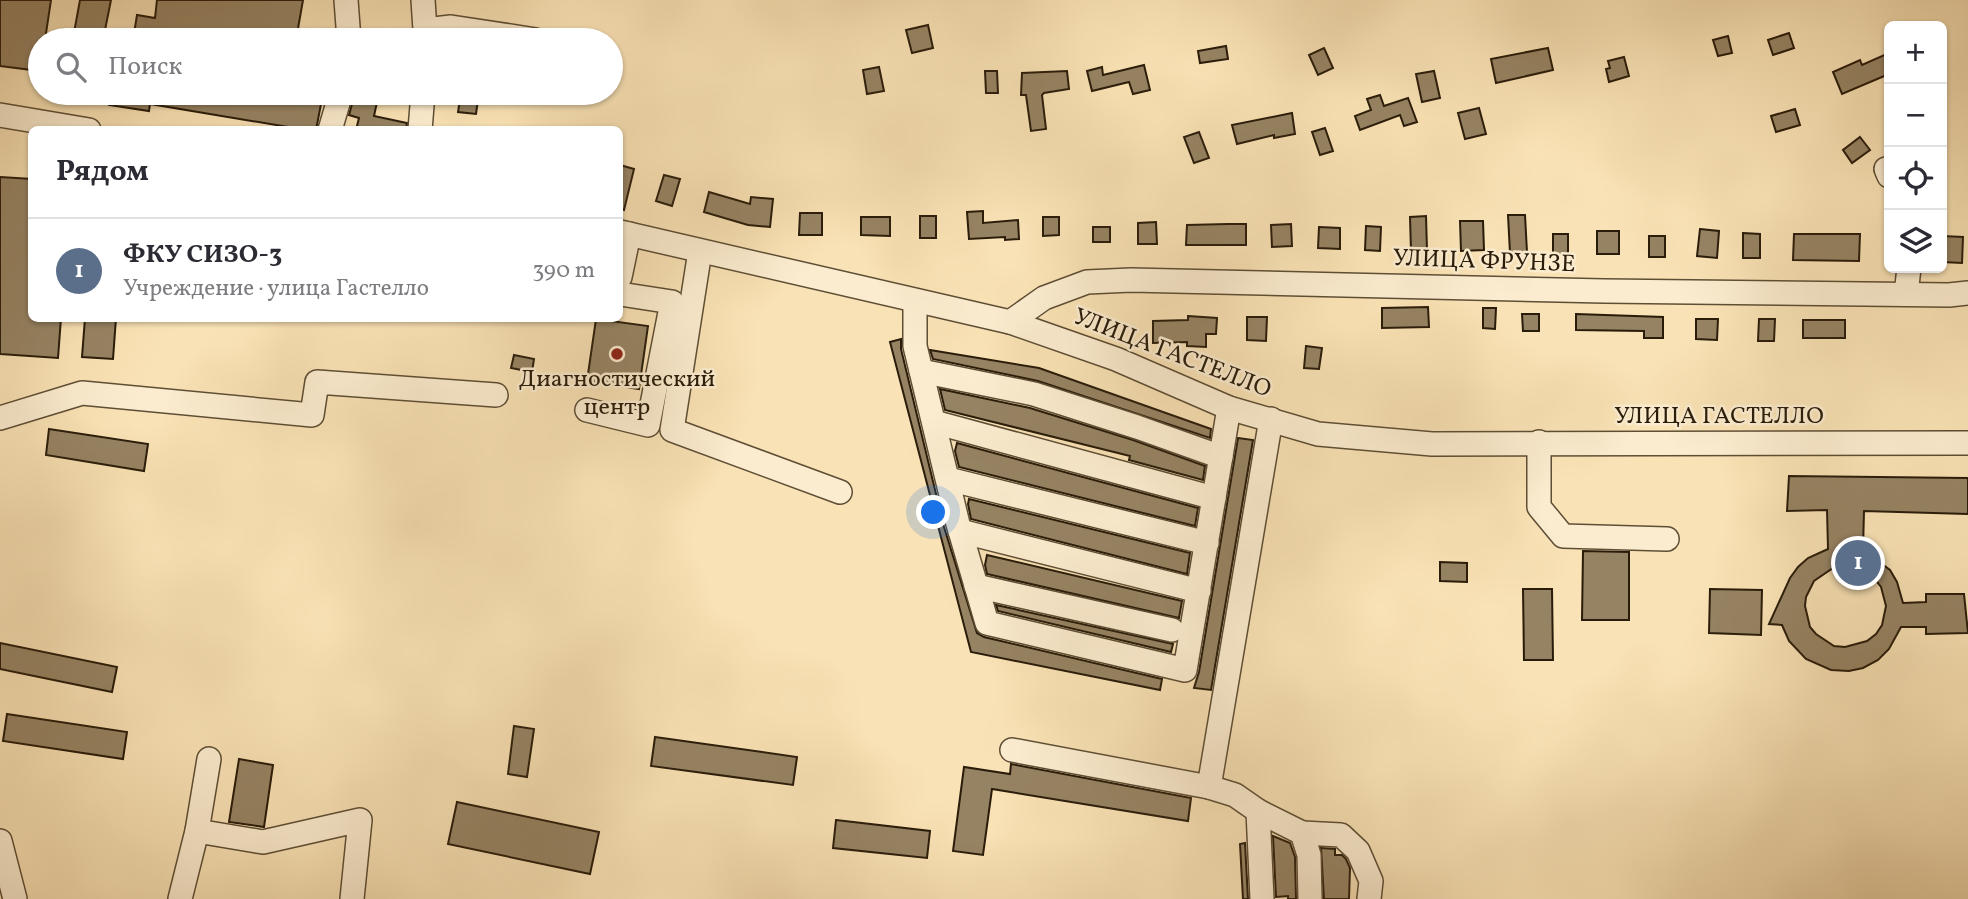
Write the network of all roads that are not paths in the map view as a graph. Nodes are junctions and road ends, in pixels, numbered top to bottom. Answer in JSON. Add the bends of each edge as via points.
{"nodes":[{"id":1,"x":346,"y":0,"type":"edge"},
{"id":2,"x":423,"y":0,"type":"edge"},
{"id":3,"x":348,"y":28,"type":"edge"},
{"id":4,"x":425,"y":28,"type":"edge"},
{"id":5,"x":337,"y":105,"type":"edge"},
{"id":6,"x":422,"y":105,"type":"edge"},
{"id":7,"x":0,"y":115,"type":"edge"},
{"id":8,"x":65,"y":126,"type":"edge"},
{"id":9,"x":331,"y":126,"type":"edge"},
{"id":10,"x":420,"y":126,"type":"edge"},
{"id":11,"x":624,"y":233,"type":"edge"},
{"id":12,"x":700,"y":251,"type":"junction"},
{"id":13,"x":1908,"y":273,"type":"edge"},
{"id":14,"x":1968,"y":293,"type":"edge"},
{"id":15,"x":623,"y":294,"type":"edge"},
{"id":16,"x":1906,"y":294,"type":"junction"},
{"id":17,"x":915,"y":302,"type":"junction"},
{"id":18,"x":1010,"y":322,"type":"junction"},
{"id":19,"x":921,"y":371,"type":"junction"},
{"id":20,"x":496,"y":395,"type":"dead end"},
{"id":21,"x":1229,"y":408,"type":"junction"},
{"id":22,"x":587,"y":410,"type":"dead end"},
{"id":23,"x":0,"y":418,"type":"edge"},
{"id":24,"x":1270,"y":419,"type":"junction"},
{"id":25,"x":934,"y":422,"type":"junction"},
{"id":26,"x":648,"y":425,"type":"junction"},
{"id":27,"x":672,"y":430,"type":"junction"},
{"id":28,"x":1539,"y":442,"type":"junction"},
{"id":29,"x":1968,"y":443,"type":"edge"},
{"id":30,"x":1221,"y":457,"type":"junction"},
{"id":31,"x":948,"y":479,"type":"junction"},
{"id":32,"x":840,"y":492,"type":"dead end"},
{"id":33,"x":1214,"y":498,"type":"junction"},
{"id":34,"x":960,"y":531,"type":"junction"},
{"id":35,"x":1667,"y":539,"type":"dead end"},
{"id":36,"x":1207,"y":543,"type":"junction"},
{"id":37,"x":976,"y":586,"type":"junction"},
{"id":38,"x":1199,"y":591,"type":"junction"},
{"id":39,"x":1172,"y":630,"type":"dead end"},
{"id":40,"x":1012,"y":750,"type":"dead end"},
{"id":41,"x":209,"y":760,"type":"dead end"},
{"id":42,"x":1209,"y":787,"type":"junction"},
{"id":43,"x":1258,"y":811,"type":"junction"},
{"id":44,"x":197,"y":831,"type":"junction"},
{"id":45,"x":1302,"y":833,"type":"junction"},
{"id":46,"x":0,"y":841,"type":"edge"},
{"id":47,"x":15,"y":899,"type":"edge"},
{"id":48,"x":180,"y":899,"type":"edge"},
{"id":49,"x":352,"y":899,"type":"edge"},
{"id":50,"x":1262,"y":899,"type":"edge"},
{"id":51,"x":1310,"y":899,"type":"edge"},
{"id":52,"x":1369,"y":899,"type":"edge"}],
"edges":[{"from":1,"to":3,"type":"street"},
{"from":2,"to":4,"type":"street"},
{"from":5,"to":9,"type":"street"},
{"from":6,"to":10,"type":"street"},
{"from":7,"to":8,"type":"street"},
{"from":11,"to":12,"type":"street","name":"УЛИЦА ГАСТЕЛЛО"},
{"from":12,"to":17,"type":"street","name":"УЛИЦА ГАСТЕЛЛО"},
{"from":12,"to":27,"type":"street"},
{"from":13,"to":16,"type":"street"},
{"from":14,"to":16,"type":"street","name":"УЛИЦА ФРУНЗЕ"},
{"from":15,"to":26,"type":"street","via":[[672,302]]},
{"from":16,"to":18,"type":"street","name":"УЛИЦА ФРУНЗЕ","via":[[1131,280],[1087,282],[1044,298]]},
{"from":17,"to":18,"type":"street","name":"УЛИЦА ГАСТЕЛЛО"},
{"from":17,"to":19,"type":"street","via":[[915,346]]},
{"from":18,"to":21,"type":"street","name":"УЛИЦА ГАСТЕЛЛО","via":[[1116,359]]},
{"from":19,"to":25,"type":"street"},
{"from":19,"to":30,"type":"street","via":[[1034,394]]},
{"from":20,"to":23,"type":"street","via":[[317,382],[312,415],[82,393]]},
{"from":21,"to":24,"type":"street","name":"УЛИЦА ГАСТЕЛЛО"},
{"from":21,"to":30,"type":"street"},
{"from":22,"to":26,"type":"street"},
{"from":24,"to":28,"type":"street","name":"УЛИЦА ГАСТЕЛЛО","via":[[1318,434],[1366,439],[1432,444]]},
{"from":24,"to":42,"type":"street"},
{"from":25,"to":31,"type":"street"},
{"from":25,"to":33,"type":"street"},
{"from":26,"to":27,"type":"street","via":[[667,435]]},
{"from":27,"to":32,"type":"street"},
{"from":28,"to":29,"type":"street","name":"УЛИЦА ГАСТЕЛЛО"},
{"from":28,"to":35,"type":"street","via":[[1539,507],[1563,536]]},
{"from":30,"to":33,"type":"street"},
{"from":31,"to":34,"type":"street"},
{"from":31,"to":36,"type":"street"},
{"from":33,"to":36,"type":"street"},
{"from":34,"to":37,"type":"street"},
{"from":34,"to":38,"type":"street"},
{"from":36,"to":38,"type":"street"},
{"from":37,"to":38,"type":"street","via":[[986,623],[1185,670]]},
{"from":37,"to":39,"type":"street"},
{"from":40,"to":42,"type":"street"},
{"from":41,"to":44,"type":"street"},
{"from":42,"to":43,"type":"street","via":[[1235,795]]},
{"from":43,"to":45,"type":"street"},
{"from":43,"to":50,"type":"street"},
{"from":44,"to":48,"type":"street"},
{"from":44,"to":49,"type":"street","via":[[263,842],[360,820]]},
{"from":45,"to":51,"type":"street","via":[[1309,855]]},
{"from":45,"to":52,"type":"street","via":[[1341,835],[1358,851],[1371,881]]},
{"from":46,"to":47,"type":"street"}]}
